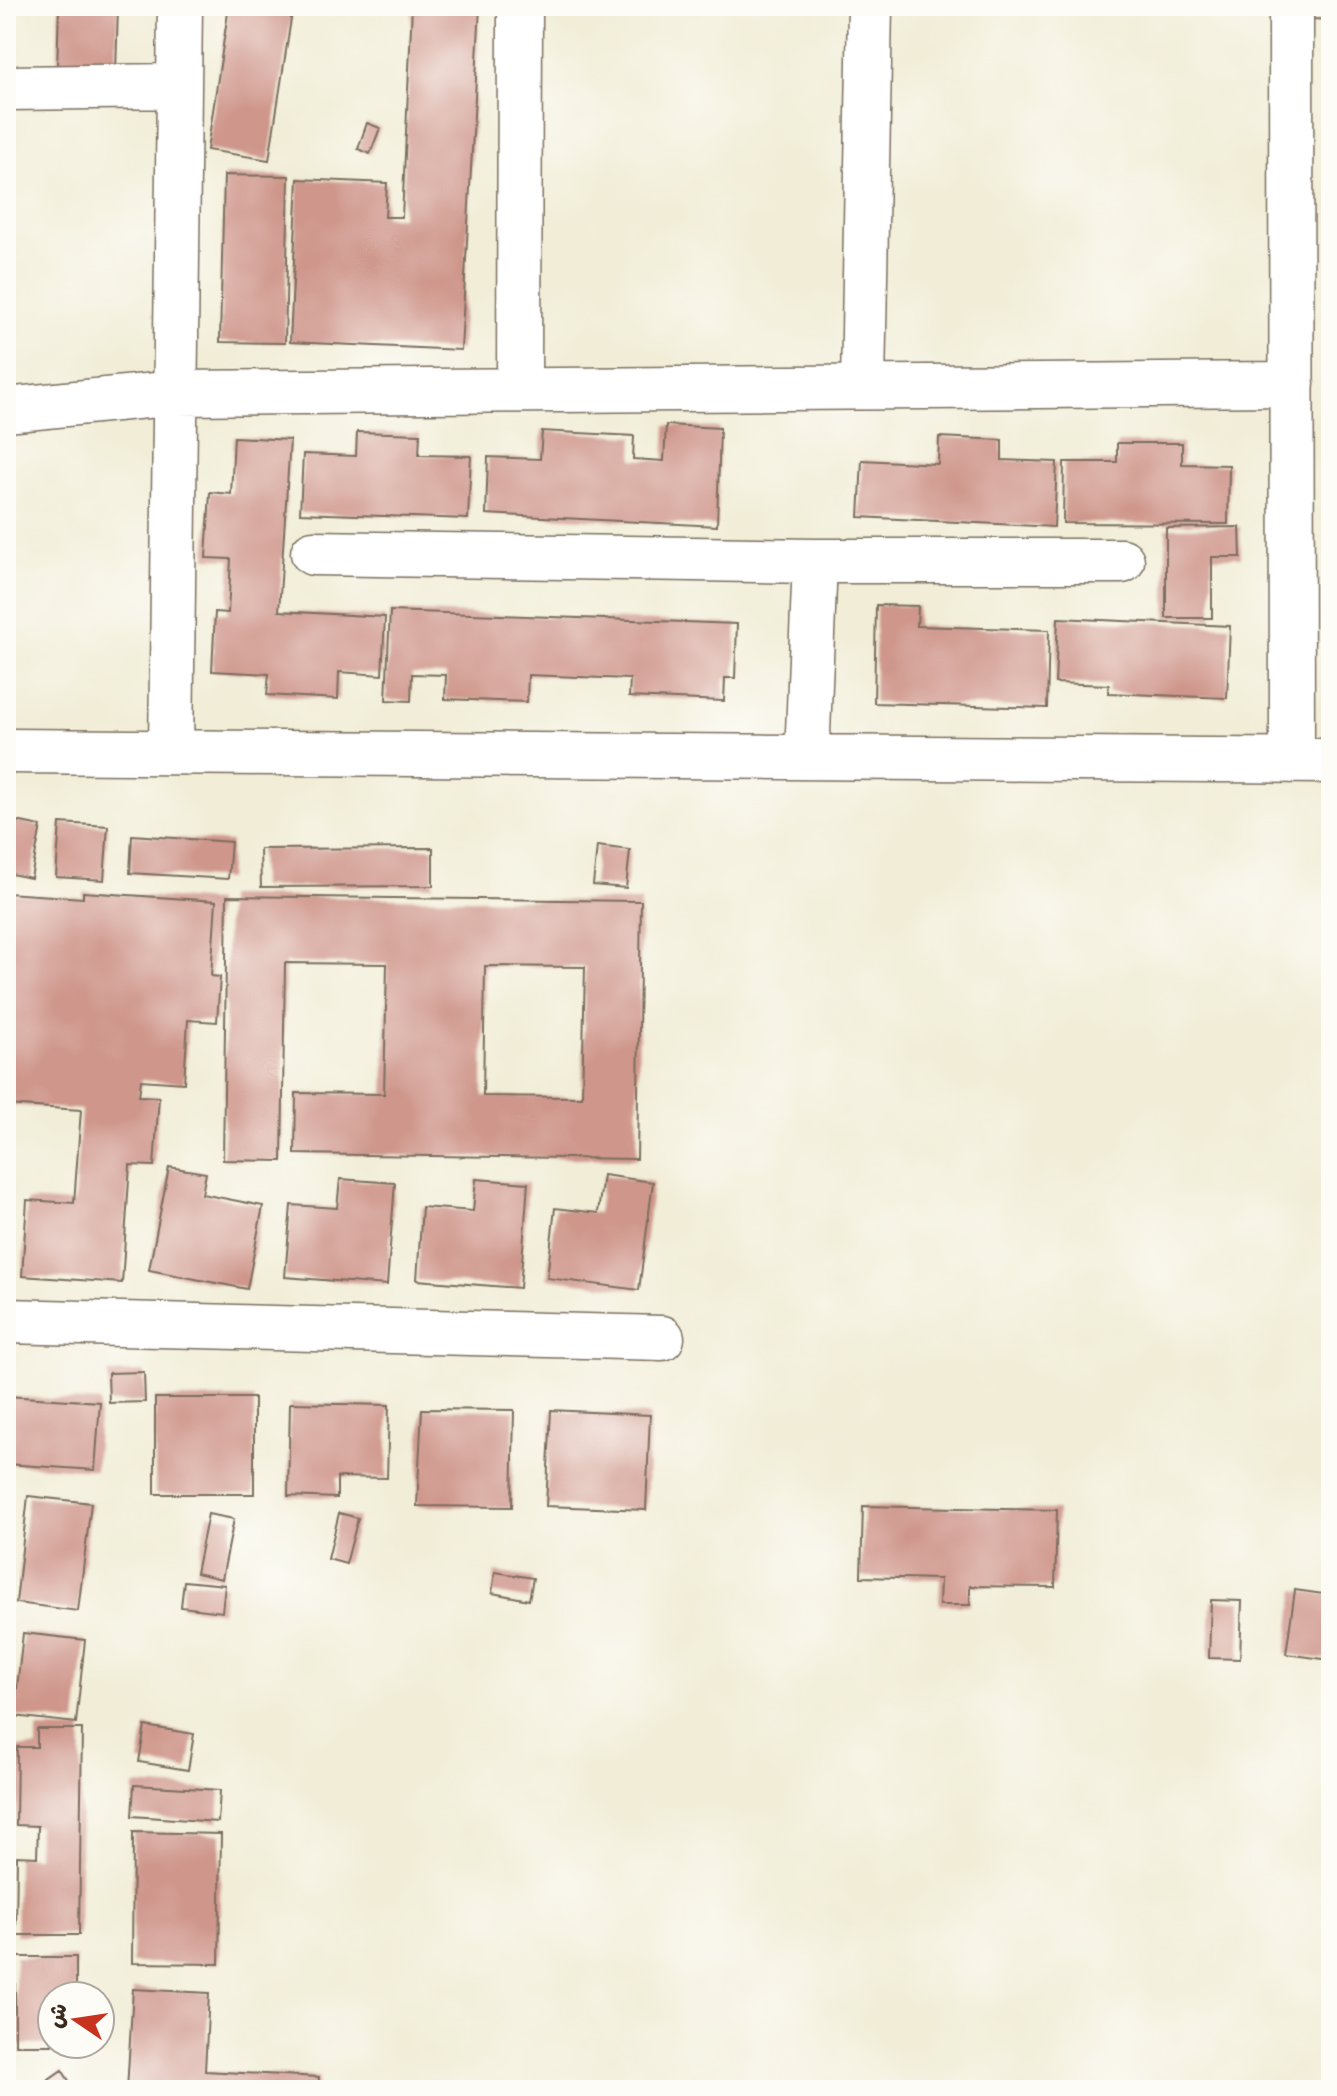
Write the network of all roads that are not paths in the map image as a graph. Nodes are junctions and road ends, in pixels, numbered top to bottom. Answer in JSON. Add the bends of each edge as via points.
{"nodes":[{"id":1,"x":180,"y":6,"type":"edge"},
{"id":2,"x":520,"y":6,"type":"edge"},
{"id":3,"x":870,"y":6,"type":"edge"},
{"id":4,"x":1291,"y":6,"type":"edge"},
{"id":5,"x":179,"y":86,"type":"junction"},
{"id":6,"x":6,"y":88,"type":"edge"},
{"id":7,"x":1292,"y":384,"type":"junction"},
{"id":8,"x":863,"y":387,"type":"junction"},
{"id":9,"x":519,"y":390,"type":"junction"},
{"id":10,"x":176,"y":393,"type":"junction"},
{"id":11,"x":6,"y":410,"type":"edge"},
{"id":12,"x":313,"y":553,"type":"dead end"},
{"id":13,"x":815,"y":561,"type":"junction"},
{"id":14,"x":1122,"y":561,"type":"dead end"},
{"id":15,"x":6,"y":751,"type":"edge"},
{"id":16,"x":171,"y":752,"type":"junction"},
{"id":17,"x":807,"y":757,"type":"junction"},
{"id":18,"x":1312,"y":761,"type":"edge"},
{"id":19,"x":6,"y":1321,"type":"edge"},
{"id":20,"x":662,"y":1338,"type":"dead end"}],
"edges":[{"from":1,"to":5,"type":"street"},
{"from":2,"to":9,"type":"street"},
{"from":3,"to":8,"type":"street"},
{"from":4,"to":7,"type":"street"},
{"from":5,"to":6,"type":"street"},
{"from":5,"to":10,"type":"street"},
{"from":7,"to":8,"type":"street"},
{"from":7,"to":18,"type":"street"},
{"from":8,"to":9,"type":"street"},
{"from":9,"to":10,"type":"street"},
{"from":10,"to":11,"type":"street"},
{"from":10,"to":16,"type":"street"},
{"from":12,"to":13,"type":"street"},
{"from":13,"to":14,"type":"street"},
{"from":13,"to":17,"type":"street"},
{"from":15,"to":16,"type":"street"},
{"from":16,"to":17,"type":"street"},
{"from":17,"to":18,"type":"street"},
{"from":19,"to":20,"type":"street"}]}
